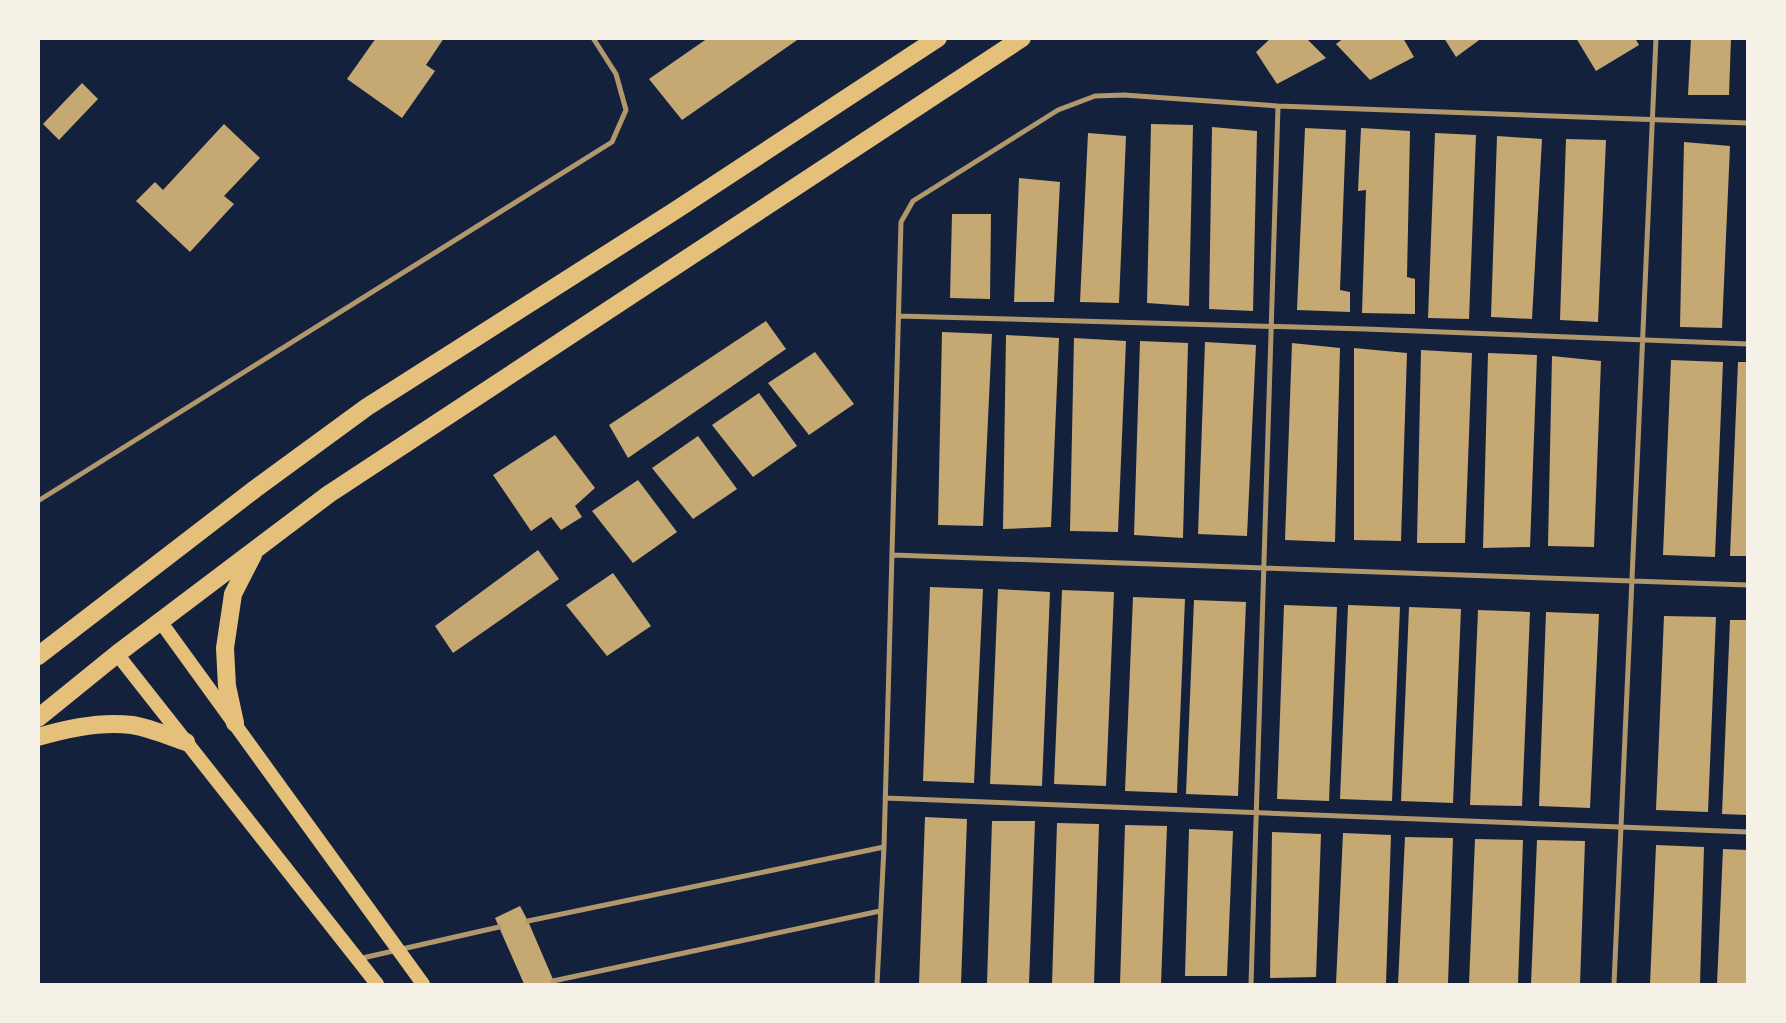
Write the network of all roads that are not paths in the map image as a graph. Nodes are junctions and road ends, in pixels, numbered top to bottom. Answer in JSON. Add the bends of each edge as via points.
{"nodes":[{"id":1,"x":593,"y":38,"type":"edge"},
{"id":2,"x":938,"y":38,"type":"edge"},
{"id":3,"x":1022,"y":38,"type":"edge"},
{"id":4,"x":1656,"y":38,"type":"edge"},
{"id":5,"x":1278,"y":106,"type":"junction"},
{"id":6,"x":1652,"y":119,"type":"junction"},
{"id":7,"x":1748,"y":123,"type":"edge"},
{"id":8,"x":900,"y":316,"type":"junction"},
{"id":9,"x":1271,"y":326,"type":"junction"},
{"id":10,"x":1643,"y":340,"type":"junction"},
{"id":11,"x":1748,"y":344,"type":"edge"},
{"id":12,"x":38,"y":501,"type":"edge"},
{"id":13,"x":255,"y":550,"type":"junction"},
{"id":14,"x":893,"y":555,"type":"junction"},
{"id":15,"x":1264,"y":567,"type":"junction"},
{"id":16,"x":1632,"y":580,"type":"junction"},
{"id":17,"x":1748,"y":585,"type":"edge"},
{"id":18,"x":160,"y":621,"type":"junction"},
{"id":19,"x":117,"y":654,"type":"junction"},
{"id":20,"x":38,"y":656,"type":"edge"},
{"id":21,"x":38,"y":718,"type":"edge"},
{"id":22,"x":234,"y":723,"type":"junction"},
{"id":23,"x":38,"y":737,"type":"edge"},
{"id":24,"x":186,"y":742,"type":"junction"},
{"id":25,"x":885,"y":798,"type":"junction"},
{"id":26,"x":1256,"y":813,"type":"junction"},
{"id":27,"x":1621,"y":827,"type":"junction"},
{"id":28,"x":1748,"y":832,"type":"edge"},
{"id":29,"x":884,"y":847,"type":"junction"},
{"id":30,"x":880,"y":911,"type":"junction"},
{"id":31,"x":528,"y":921,"type":"dead end"},
{"id":32,"x":499,"y":927,"type":"dead end"},
{"id":33,"x":398,"y":949,"type":"junction"},
{"id":34,"x":357,"y":959,"type":"junction"},
{"id":35,"x":554,"y":981,"type":"dead end"},
{"id":36,"x":377,"y":985,"type":"edge"},
{"id":37,"x":423,"y":985,"type":"edge"},
{"id":38,"x":877,"y":985,"type":"edge"},
{"id":39,"x":1251,"y":985,"type":"edge"},
{"id":40,"x":1614,"y":985,"type":"edge"}],
"edges":[{"from":1,"to":12,"type":"lane","via":[[616,74],[625,110],[612,142]]},
{"from":2,"to":20,"type":"main road","via":[[367,407]]},
{"from":3,"to":13,"type":"main road","via":[[329,494]]},
{"from":4,"to":6,"type":"lane"},
{"from":5,"to":6,"type":"lane"},
{"from":5,"to":8,"type":"lane","via":[[1115,95],[1095,96],[1058,110],[913,201],[901,222]]},
{"from":5,"to":9,"type":"lane"},
{"from":6,"to":7,"type":"lane"},
{"from":6,"to":10,"type":"lane"},
{"from":8,"to":9,"type":"lane"},
{"from":8,"to":14,"type":"lane"},
{"from":9,"to":10,"type":"lane"},
{"from":9,"to":15,"type":"lane"},
{"from":10,"to":11,"type":"lane"},
{"from":10,"to":16,"type":"lane"},
{"from":13,"to":18,"type":"main road"},
{"from":13,"to":22,"type":"main road","via":[[233,594],[225,648]]},
{"from":14,"to":15,"type":"lane"},
{"from":14,"to":25,"type":"lane"},
{"from":15,"to":16,"type":"lane"},
{"from":15,"to":26,"type":"lane"},
{"from":16,"to":17,"type":"lane"},
{"from":16,"to":27,"type":"lane"},
{"from":18,"to":19,"type":"main road"},
{"from":18,"to":22,"type":"main road"},
{"from":19,"to":21,"type":"main road"},
{"from":19,"to":24,"type":"main road"},
{"from":22,"to":33,"type":"main road"},
{"from":23,"to":24,"type":"main road","via":[[105,724],[134,725]]},
{"from":24,"to":34,"type":"main road"},
{"from":25,"to":26,"type":"lane"},
{"from":25,"to":29,"type":"lane"},
{"from":26,"to":27,"type":"lane"},
{"from":26,"to":39,"type":"lane"},
{"from":27,"to":28,"type":"lane"},
{"from":27,"to":40,"type":"lane"},
{"from":29,"to":30,"type":"lane"},
{"from":29,"to":31,"type":"lane"},
{"from":30,"to":35,"type":"lane"},
{"from":30,"to":38,"type":"lane"},
{"from":32,"to":33,"type":"lane"},
{"from":33,"to":34,"type":"lane"},
{"from":33,"to":37,"type":"main road"},
{"from":34,"to":36,"type":"main road"}]}
